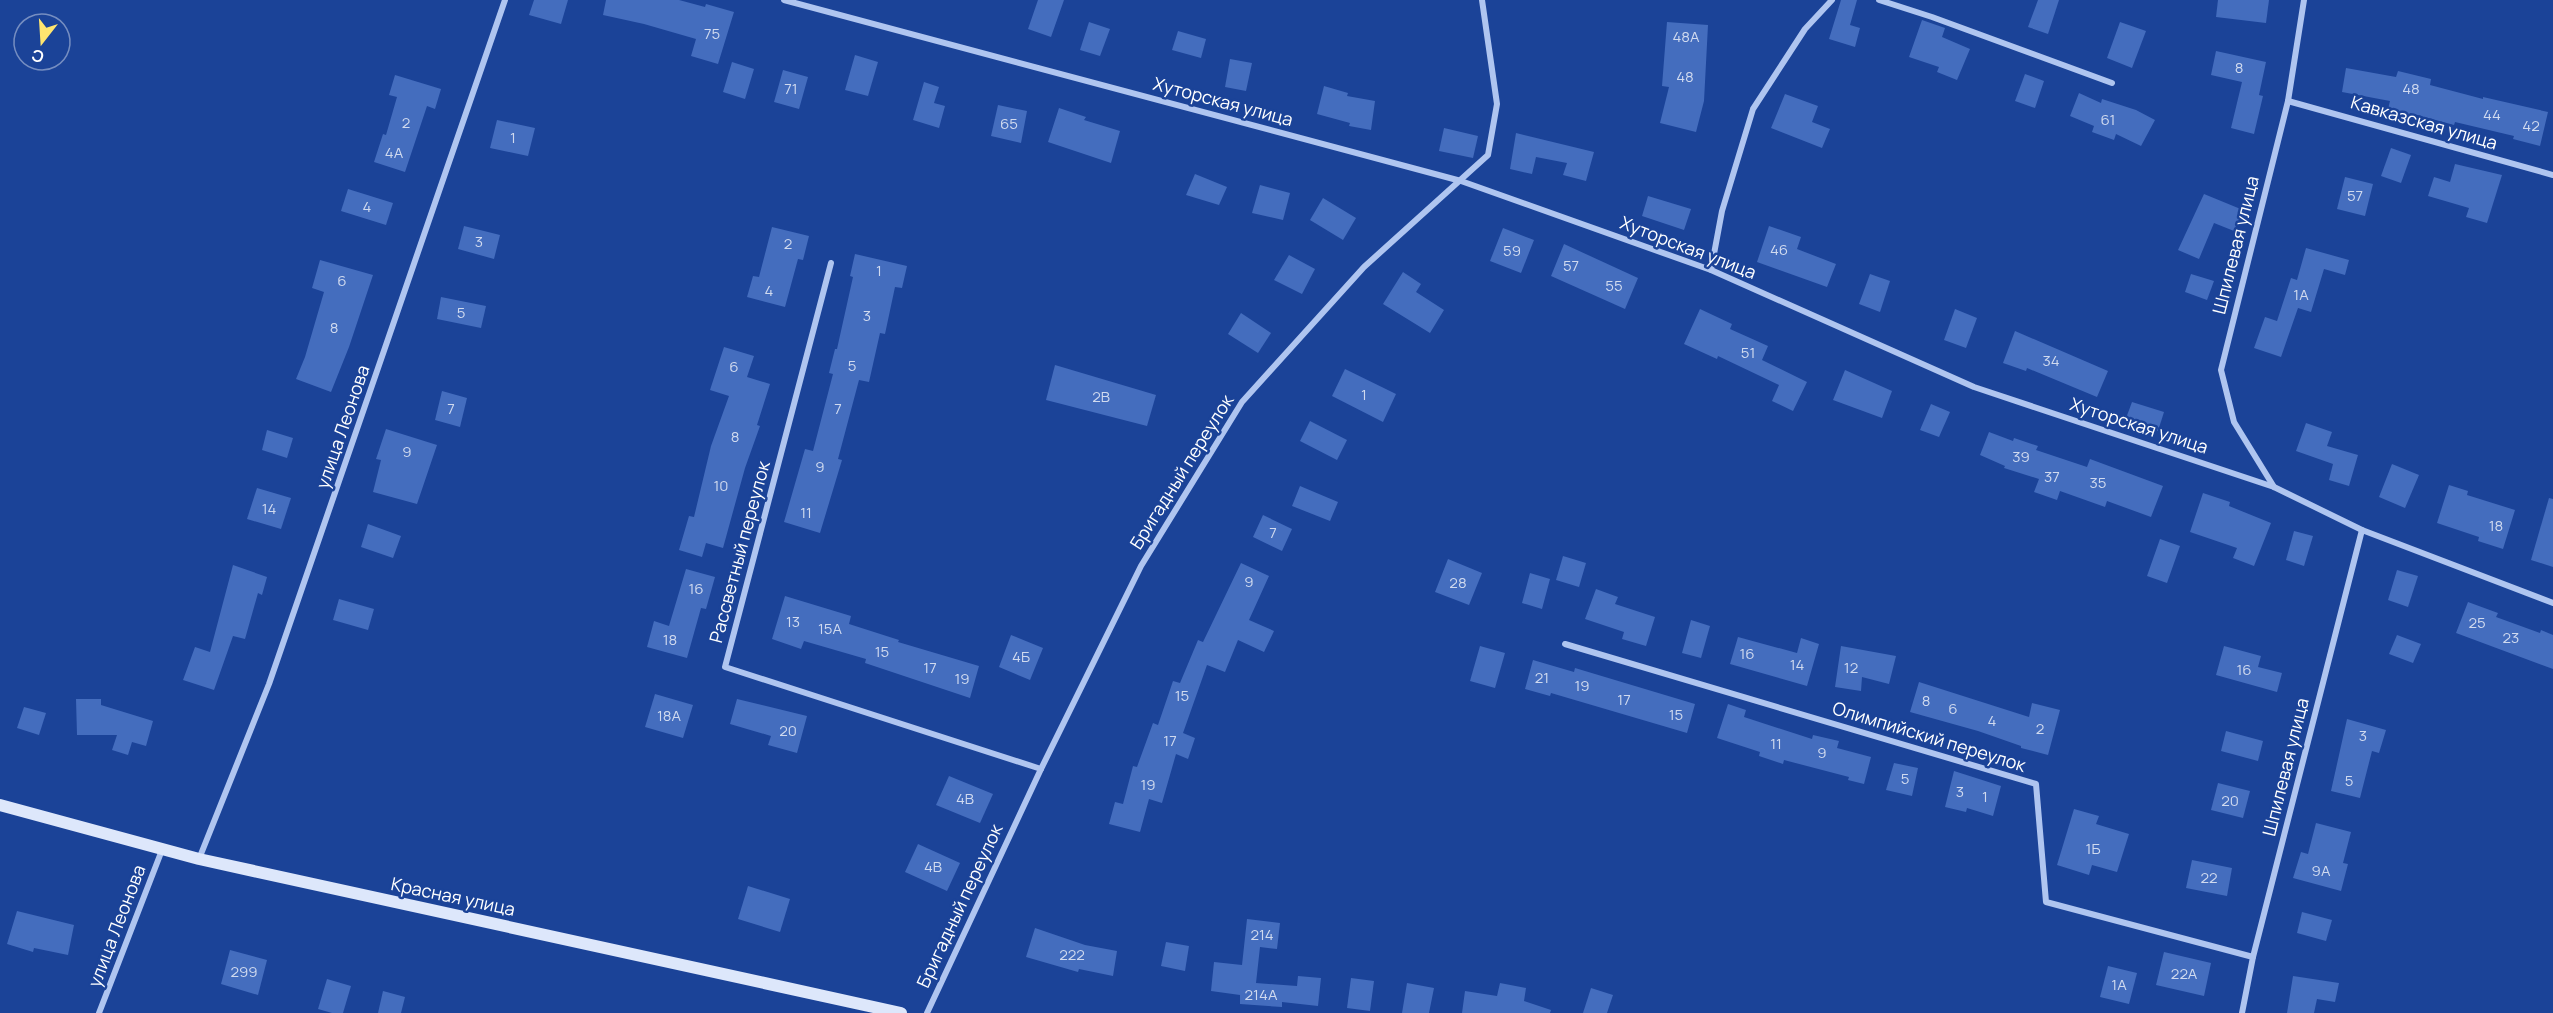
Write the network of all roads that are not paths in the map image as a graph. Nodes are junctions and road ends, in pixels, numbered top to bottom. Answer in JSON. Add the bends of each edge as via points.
{"nodes":[{"id":1,"x":505,"y":0,"type":"edge"},
{"id":2,"x":784,"y":0,"type":"edge"},
{"id":3,"x":1482,"y":0,"type":"edge"},
{"id":4,"x":1832,"y":0,"type":"edge"},
{"id":5,"x":1880,"y":0,"type":"edge"},
{"id":6,"x":2304,"y":0,"type":"edge"},
{"id":7,"x":2112,"y":83,"type":"dead end"},
{"id":8,"x":2288,"y":101,"type":"junction"},
{"id":9,"x":2553,"y":175,"type":"edge"},
{"id":10,"x":1461,"y":181,"type":"junction"},
{"id":11,"x":831,"y":263,"type":"dead end"},
{"id":12,"x":1711,"y":270,"type":"junction"},
{"id":13,"x":2274,"y":487,"type":"junction"},
{"id":14,"x":2362,"y":530,"type":"junction"},
{"id":15,"x":2553,"y":603,"type":"edge"},
{"id":16,"x":1565,"y":644,"type":"dead end"},
{"id":17,"x":1041,"y":769,"type":"junction"},
{"id":18,"x":0,"y":805,"type":"edge"},
{"id":19,"x":162,"y":850,"type":"junction"},
{"id":20,"x":199,"y":860,"type":"junction"},
{"id":21,"x":2253,"y":957,"type":"junction"},
{"id":22,"x":99,"y":1013,"type":"edge"},
{"id":23,"x":901,"y":1013,"type":"edge"},
{"id":24,"x":927,"y":1013,"type":"edge"},
{"id":25,"x":2242,"y":1013,"type":"edge"}],
"edges":[{"from":1,"to":20,"type":"street","name":"улица Леонова","via":[[270,684]]},
{"from":2,"to":10,"type":"street","name":"Хуторская улица"},
{"from":3,"to":10,"type":"street","name":"Бригадный переулок","via":[[1497,104],[1488,155]]},
{"from":4,"to":12,"type":"street","via":[[1805,28],[1753,109],[1722,211]]},
{"from":5,"to":7,"type":"street"},
{"from":6,"to":8,"type":"street","name":"Шпилевая улица"},
{"from":8,"to":9,"type":"street","name":"Кавказская улица"},
{"from":8,"to":13,"type":"street","name":"Шпилевая улица","via":[[2221,370],[2234,422]]},
{"from":10,"to":12,"type":"street","name":"Хуторская улица"},
{"from":10,"to":17,"type":"street","name":"Бригадный переулок","via":[[1364,267],[1242,402],[1141,566]]},
{"from":11,"to":17,"type":"street","name":"Рассветный переулок","via":[[725,667]]},
{"from":12,"to":13,"type":"street","name":"Хуторская улица","via":[[1974,387]]},
{"from":13,"to":14,"type":"street","name":"Хуторская улица"},
{"from":14,"to":15,"type":"street","name":"Хуторская улица"},
{"from":14,"to":21,"type":"street","name":"Шпилевая улица"},
{"from":16,"to":21,"type":"street","name":"Олимпийский переулок","via":[[2036,784],[2046,902]]},
{"from":17,"to":24,"type":"street","name":"Бригадный переулок"},
{"from":18,"to":19,"type":"main road","name":"Красная улица"},
{"from":19,"to":20,"type":"main road","name":"Красная улица"},
{"from":19,"to":22,"type":"street","name":"улица Леонова"},
{"from":20,"to":23,"type":"main road","name":"Красная улица"},
{"from":21,"to":25,"type":"street","name":"Шпилевая улица"}]}
